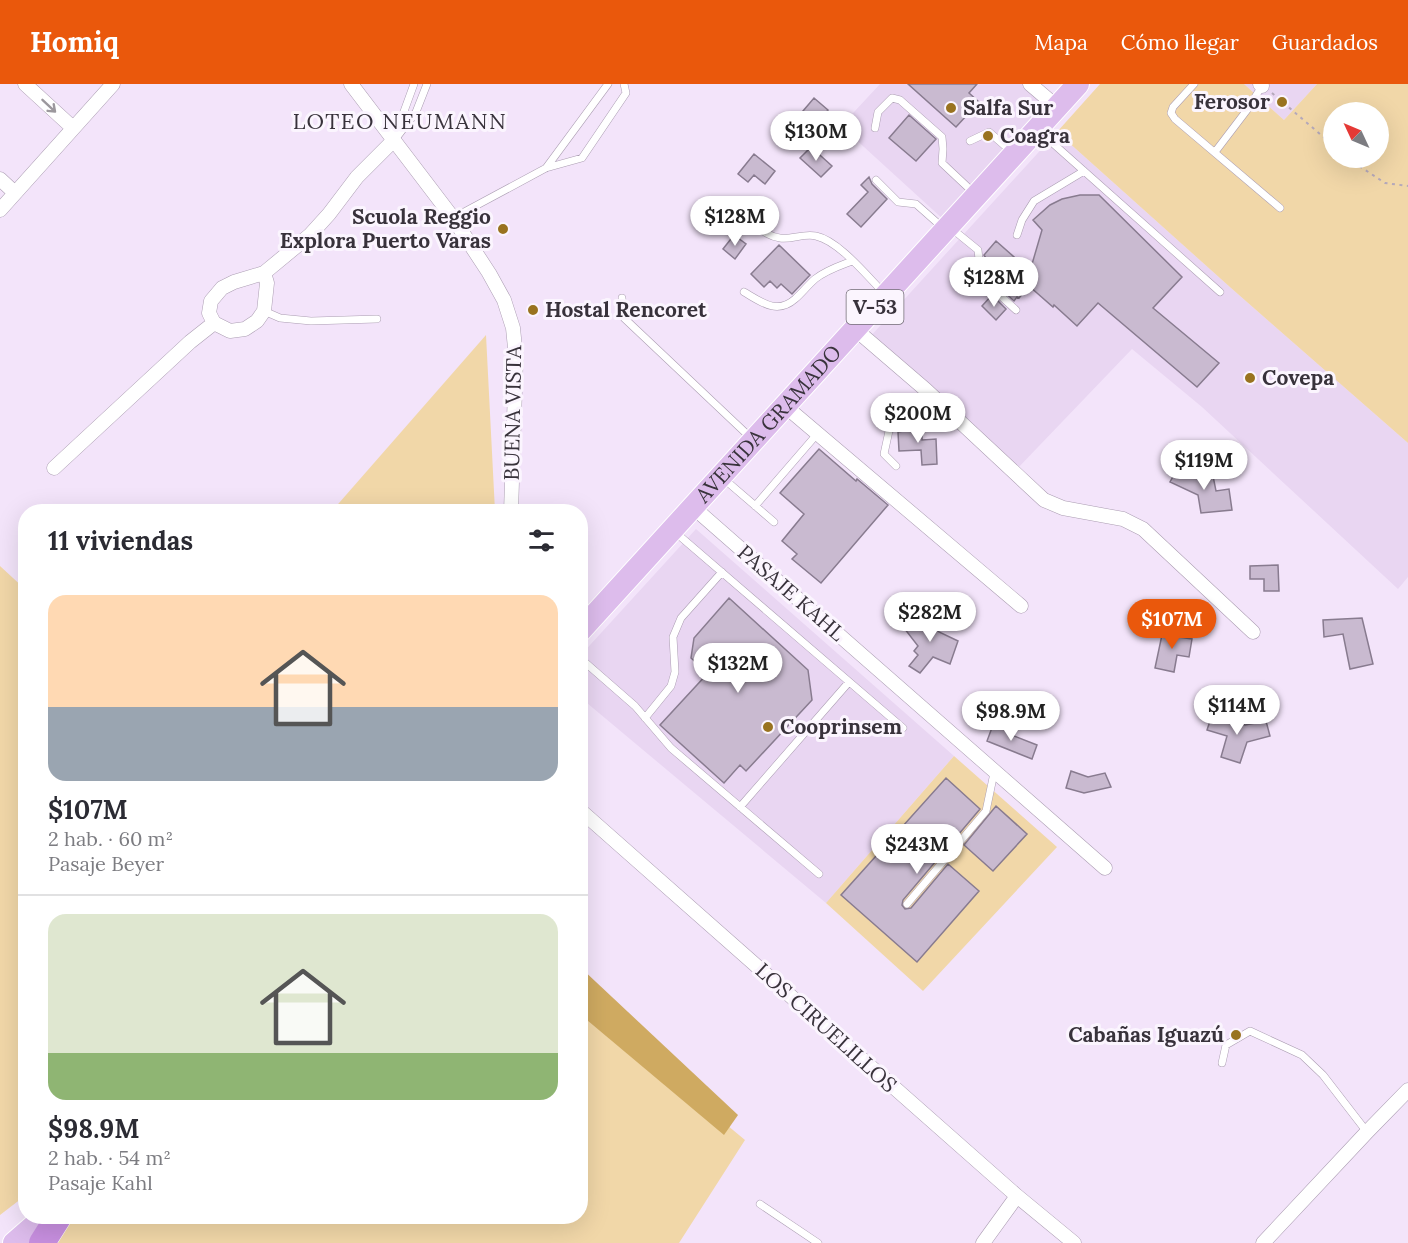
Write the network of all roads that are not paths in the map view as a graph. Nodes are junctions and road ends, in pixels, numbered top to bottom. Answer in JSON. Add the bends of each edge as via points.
{"nodes":[{"id":1,"x":25,"y":84,"type":"edge"},
{"id":2,"x":113,"y":84,"type":"edge"},
{"id":3,"x":351,"y":84,"type":"edge"},
{"id":4,"x":414,"y":84,"type":"edge"},
{"id":5,"x":428,"y":84,"type":"edge"},
{"id":6,"x":608,"y":84,"type":"edge"},
{"id":7,"x":624,"y":84,"type":"edge"},
{"id":8,"x":1030,"y":84,"type":"edge"},
{"id":9,"x":1078,"y":84,"type":"edge"},
{"id":10,"x":1194,"y":84,"type":"edge"},
{"id":11,"x":1262,"y":85,"type":"edge"},
{"id":12,"x":1057,"y":107,"type":"junction"},
{"id":13,"x":73,"y":128,"type":"junction"},
{"id":14,"x":875,"y":128,"type":"dead end"},
{"id":15,"x":1037,"y":130,"type":"junction"},
{"id":16,"x":393,"y":141,"type":"junction"},
{"id":17,"x":970,"y":141,"type":"dead end"},
{"id":18,"x":1215,"y":153,"type":"junction"},
{"id":19,"x":1014,"y":154,"type":"junction"},
{"id":20,"x":546,"y":168,"type":"junction"},
{"id":21,"x":1084,"y":171,"type":"junction"},
{"id":22,"x":0,"y":179,"type":"edge"},
{"id":23,"x":876,"y":180,"type":"dead end"},
{"id":24,"x":15,"y":193,"type":"junction"},
{"id":25,"x":977,"y":195,"type":"junction"},
{"id":26,"x":1280,"y":208,"type":"dead end"},
{"id":27,"x":0,"y":210,"type":"edge"},
{"id":28,"x":453,"y":218,"type":"junction"},
{"id":29,"x":755,"y":225,"type":"dead end"},
{"id":30,"x":947,"y":228,"type":"junction"},
{"id":31,"x":1017,"y":235,"type":"dead end"},
{"id":32,"x":852,"y":261,"type":"junction"},
{"id":33,"x":264,"y":273,"type":"junction"},
{"id":34,"x":744,"y":292,"type":"dead end"},
{"id":35,"x":1220,"y":292,"type":"dead end"},
{"id":36,"x":886,"y":295,"type":"junction"},
{"id":37,"x":622,"y":297,"type":"dead end"},
{"id":38,"x":264,"y":310,"type":"junction"},
{"id":39,"x":1016,"y":310,"type":"dead end"},
{"id":40,"x":377,"y":319,"type":"dead end"},
{"id":41,"x":214,"y":323,"type":"junction"},
{"id":42,"x":855,"y":329,"type":"junction"},
{"id":43,"x":926,"y":390,"type":"junction"},
{"id":44,"x":785,"y":406,"type":"junction"},
{"id":45,"x":818,"y":434,"type":"junction"},
{"id":46,"x":754,"y":440,"type":"junction"},
{"id":47,"x":896,"y":466,"type":"dead end"},
{"id":48,"x":54,"y":468,"type":"dead end"},
{"id":49,"x":721,"y":476,"type":"junction"},
{"id":50,"x":511,"y":504,"type":"edge"},
{"id":51,"x":755,"y":506,"type":"junction"},
{"id":52,"x":693,"y":507,"type":"junction"},
{"id":53,"x":774,"y":522,"type":"dead end"},
{"id":54,"x":672,"y":530,"type":"junction"},
{"id":55,"x":722,"y":572,"type":"junction"},
{"id":56,"x":1021,"y":606,"type":"dead end"},
{"id":57,"x":588,"y":622,"type":"edge"},
{"id":58,"x":1253,"y":632,"type":"dead end"},
{"id":59,"x":588,"y":665,"type":"edge"},
{"id":60,"x":849,"y":682,"type":"junction"},
{"id":61,"x":645,"y":718,"type":"junction"},
{"id":62,"x":903,"y":728,"type":"dead end"},
{"id":63,"x":994,"y":773,"type":"junction"},
{"id":64,"x":740,"y":807,"type":"junction"},
{"id":65,"x":588,"y":817,"type":"edge"},
{"id":66,"x":1105,"y":868,"type":"dead end"},
{"id":67,"x":819,"y":873,"type":"dead end"},
{"id":68,"x":907,"y":904,"type":"dead end"},
{"id":69,"x":1222,"y":1063,"type":"dead end"},
{"id":70,"x":1408,"y":1090,"type":"edge"},
{"id":71,"x":1367,"y":1132,"type":"junction"},
{"id":72,"x":1017,"y":1196,"type":"junction"},
{"id":73,"x":759,"y":1204,"type":"dead end"},
{"id":74,"x":36,"y":1224,"type":"edge"},
{"id":75,"x":54,"y":1224,"type":"edge"},
{"id":76,"x":14,"y":1243,"type":"edge"},
{"id":77,"x":42,"y":1243,"type":"edge"},
{"id":78,"x":818,"y":1243,"type":"edge"},
{"id":79,"x":982,"y":1243,"type":"edge"},
{"id":80,"x":1074,"y":1243,"type":"edge"},
{"id":81,"x":1263,"y":1243,"type":"edge"}],
"edges":[{"from":1,"to":13,"type":"street","one_way":true},
{"from":2,"to":13,"type":"street"},
{"from":3,"to":16,"type":"street","name":"BUENA VISTA"},
{"from":4,"to":16,"type":"lane"},
{"from":5,"to":16,"type":"lane","via":[[416,112]]},
{"from":6,"to":20,"type":"lane"},
{"from":7,"to":20,"type":"lane","via":[[626,93],[582,158]]},
{"from":8,"to":12,"type":"street"},
{"from":9,"to":12,"type":"main road","name":"AVENIDA GRAMADO","number":"V-53"},
{"from":10,"to":18,"type":"lane","via":[[1172,113]]},
{"from":11,"to":18,"type":"lane"},
{"from":12,"to":15,"type":"main road","name":"AVENIDA GRAMADO","number":"V-53"},
{"from":13,"to":24,"type":"street"},
{"from":14,"to":25,"type":"lane","via":[[878,112],[884,105],[892,98],[900,100],[942,137],[942,163]]},
{"from":15,"to":19,"type":"main road","name":"AVENIDA GRAMADO","number":"V-53"},
{"from":15,"to":21,"type":"lane"},
{"from":16,"to":28,"type":"street","name":"BUENA VISTA"},
{"from":16,"to":33,"type":"street","via":[[357,177],[310,235]]},
{"from":17,"to":19,"type":"lane","via":[[989,132]]},
{"from":18,"to":26,"type":"lane"},
{"from":19,"to":25,"type":"main road","name":"AVENIDA GRAMADO","number":"V-53"},
{"from":20,"to":28,"type":"lane"},
{"from":21,"to":31,"type":"lane","via":[[1034,201]]},
{"from":21,"to":35,"type":"lane"},
{"from":22,"to":24,"type":"street"},
{"from":23,"to":30,"type":"lane","via":[[898,202],[916,204]]},
{"from":24,"to":27,"type":"street"},
{"from":25,"to":30,"type":"main road","name":"AVENIDA GRAMADO","number":"V-53"},
{"from":28,"to":50,"type":"street","name":"BUENA VISTA","via":[[497,286],[513,328],[516,358]]},
{"from":29,"to":32,"type":"lane","via":[[782,239],[816,236],[830,242]]},
{"from":30,"to":36,"type":"main road","name":"AVENIDA GRAMADO","number":"V-53"},
{"from":30,"to":39,"type":"lane","via":[[978,250],[981,278]]},
{"from":32,"to":34,"type":"lane","via":[[830,269],[792,302],[780,307],[767,306]]},
{"from":32,"to":36,"type":"lane"},
{"from":33,"to":38,"type":"street"},
{"from":33,"to":41,"type":"street","via":[[222,288],[211,301],[209,313]]},
{"from":36,"to":42,"type":"main road","name":"AVENIDA GRAMADO","number":"V-53"},
{"from":37,"to":46,"type":"lane","via":[[624,318]]},
{"from":38,"to":40,"type":"lane","via":[[280,318],[311,321]]},
{"from":38,"to":41,"type":"street","via":[[245,329],[230,331]]},
{"from":41,"to":48,"type":"street"},
{"from":42,"to":43,"type":"street"},
{"from":42,"to":44,"type":"main road","name":"AVENIDA GRAMADO","number":"V-53"},
{"from":43,"to":47,"type":"lane","via":[[889,432],[884,454]]},
{"from":43,"to":58,"type":"street","via":[[1044,500],[1064,508],[1123,519],[1143,529]]},
{"from":44,"to":45,"type":"street"},
{"from":44,"to":46,"type":"main road","name":"AVENIDA GRAMADO","number":"V-53"},
{"from":45,"to":51,"type":"lane"},
{"from":45,"to":56,"type":"street"},
{"from":46,"to":49,"type":"main road","name":"AVENIDA GRAMADO","number":"V-53"},
{"from":49,"to":51,"type":"lane"},
{"from":49,"to":52,"type":"main road","name":"AVENIDA GRAMADO","number":"V-53"},
{"from":51,"to":53,"type":"lane"},
{"from":52,"to":54,"type":"main road","name":"AVENIDA GRAMADO","number":"V-53"},
{"from":52,"to":63,"type":"street","name":"PASAJE KAHL"},
{"from":54,"to":55,"type":"lane"},
{"from":54,"to":57,"type":"main road","name":"AVENIDA GRAMADO","number":"V-53"},
{"from":55,"to":60,"type":"lane"},
{"from":55,"to":61,"type":"lane","via":[[681,618],[673,637],[675,672],[671,686]]},
{"from":59,"to":61,"type":"lane"},
{"from":60,"to":62,"type":"lane"},
{"from":60,"to":64,"type":"lane"},
{"from":61,"to":64,"type":"lane","via":[[671,748]]},
{"from":63,"to":66,"type":"street","name":"PASAJE KAHL"},
{"from":63,"to":68,"type":"lane","via":[[986,811]]},
{"from":64,"to":67,"type":"lane"},
{"from":65,"to":72,"type":"street","name":"LOS CIRUELILLOS"},
{"from":69,"to":71,"type":"lane","via":[[1226,1045],[1250,1031],[1302,1055],[1323,1075]]},
{"from":70,"to":71,"type":"street"},
{"from":71,"to":81,"type":"street"},
{"from":72,"to":79,"type":"street"},
{"from":72,"to":80,"type":"street","name":"LOS CIRUELILLOS"},
{"from":73,"to":78,"type":"lane"},
{"from":74,"to":76,"type":"main road"},
{"from":75,"to":77,"type":"highway"}]}
